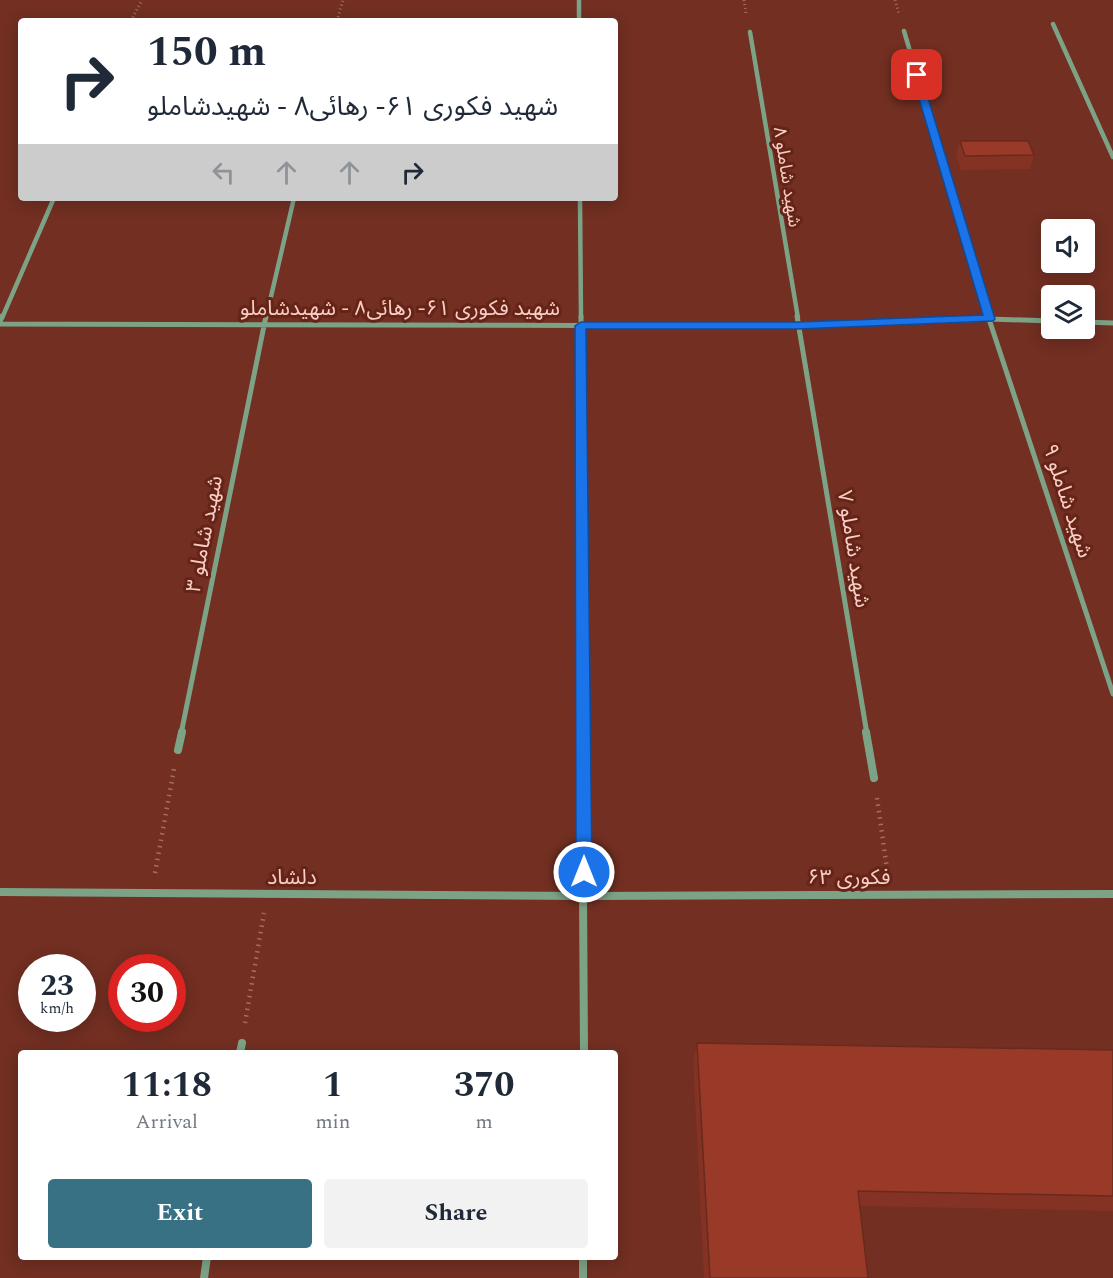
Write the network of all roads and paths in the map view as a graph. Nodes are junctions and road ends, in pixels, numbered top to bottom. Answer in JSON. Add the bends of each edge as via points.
{"nodes":[{"id":1,"x":142,"y":0,"type":"edge"},
{"id":2,"x":343,"y":0,"type":"edge"},
{"id":3,"x":579,"y":0,"type":"edge"},
{"id":4,"x":133,"y":18,"type":"edge"},
{"id":5,"x":338,"y":18,"type":"edge"},
{"id":6,"x":579,"y":18,"type":"edge"},
{"id":7,"x":1053,"y":24,"type":"dead end"},
{"id":8,"x":904,"y":31,"type":"dead end"},
{"id":9,"x":750,"y":32,"type":"dead end"},
{"id":10,"x":1113,"y":157,"type":"edge"},
{"id":11,"x":53,"y":201,"type":"edge"},
{"id":12,"x":293,"y":201,"type":"edge"},
{"id":13,"x":580,"y":201,"type":"edge"},
{"id":14,"x":989,"y":319,"type":"junction"},
{"id":15,"x":1041,"y":321,"type":"edge"},
{"id":16,"x":1095,"y":322,"type":"edge"},
{"id":17,"x":0,"y":323,"type":"edge"},
{"id":18,"x":1113,"y":323,"type":"edge"},
{"id":19,"x":264,"y":325,"type":"junction"},
{"id":20,"x":581,"y":326,"type":"junction"},
{"id":21,"x":799,"y":326,"type":"junction"},
{"id":22,"x":1113,"y":694,"type":"edge"},
{"id":23,"x":178,"y":750,"type":"joint"},
{"id":24,"x":874,"y":778,"type":"joint"},
{"id":25,"x":0,"y":892,"type":"edge"},
{"id":26,"x":151,"y":893,"type":"junction"},
{"id":27,"x":267,"y":894,"type":"junction"},
{"id":28,"x":1113,"y":894,"type":"edge"},
{"id":29,"x":890,"y":895,"type":"junction"},
{"id":30,"x":584,"y":896,"type":"junction"},
{"id":31,"x":242,"y":1043,"type":"joint"},
{"id":32,"x":241,"y":1050,"type":"edge"},
{"id":33,"x":584,"y":1050,"type":"edge"},
{"id":34,"x":207,"y":1260,"type":"edge"},
{"id":35,"x":584,"y":1260,"type":"edge"},
{"id":36,"x":204,"y":1278,"type":"edge"},
{"id":37,"x":584,"y":1278,"type":"edge"}],
"edges":[{"from":1,"to":4,"type":"path"},
{"from":2,"to":5,"type":"path"},
{"from":3,"to":6,"type":"street"},
{"from":7,"to":10,"type":"street"},
{"from":8,"to":14,"type":"street","name":"شهید شاملو ۹"},
{"from":9,"to":21,"type":"street","name":"شهید شاملو ۸"},
{"from":11,"to":17,"type":"street"},
{"from":12,"to":19,"type":"street","name":"شهید شاملو ۳"},
{"from":13,"to":20,"type":"street"},
{"from":14,"to":15,"type":"street","name":"شهید فکوری ۶۱- رهائی۸ - شهیدشاملو"},
{"from":14,"to":21,"type":"street","name":"شهید فکوری ۶۱- رهائی۸ - شهیدشاملو"},
{"from":14,"to":22,"type":"street","name":"شهید شاملو ۹"},
{"from":16,"to":18,"type":"street"},
{"from":17,"to":19,"type":"street","name":"شهید فکوری ۶۱- رهائی۸ - شهیدشاملو"},
{"from":19,"to":20,"type":"street","name":"شهید فکوری ۶۱- رهائی۸ - شهیدشاملو"},
{"from":19,"to":23,"type":"street","name":"شهید شاملو ۳"},
{"from":20,"to":21,"type":"street","name":"شهید فکوری ۶۱- رهائی۸ - شهیدشاملو"},
{"from":20,"to":30,"type":"street"},
{"from":21,"to":24,"type":"street","name":"شهید شاملو ۷"},
{"from":23,"to":26,"type":"path"},
{"from":24,"to":29,"type":"path"},
{"from":25,"to":26,"type":"street","name":"دلشاد"},
{"from":26,"to":27,"type":"street","name":"دلشاد"},
{"from":27,"to":30,"type":"street","name":"دلشاد"},
{"from":27,"to":31,"type":"path"},
{"from":28,"to":29,"type":"street","name":"فکوری ۶۳"},
{"from":29,"to":30,"type":"street","name":"فکوری ۶۳"},
{"from":30,"to":33,"type":"street"},
{"from":31,"to":32,"type":"street"},
{"from":34,"to":36,"type":"street"},
{"from":35,"to":37,"type":"street"}]}
